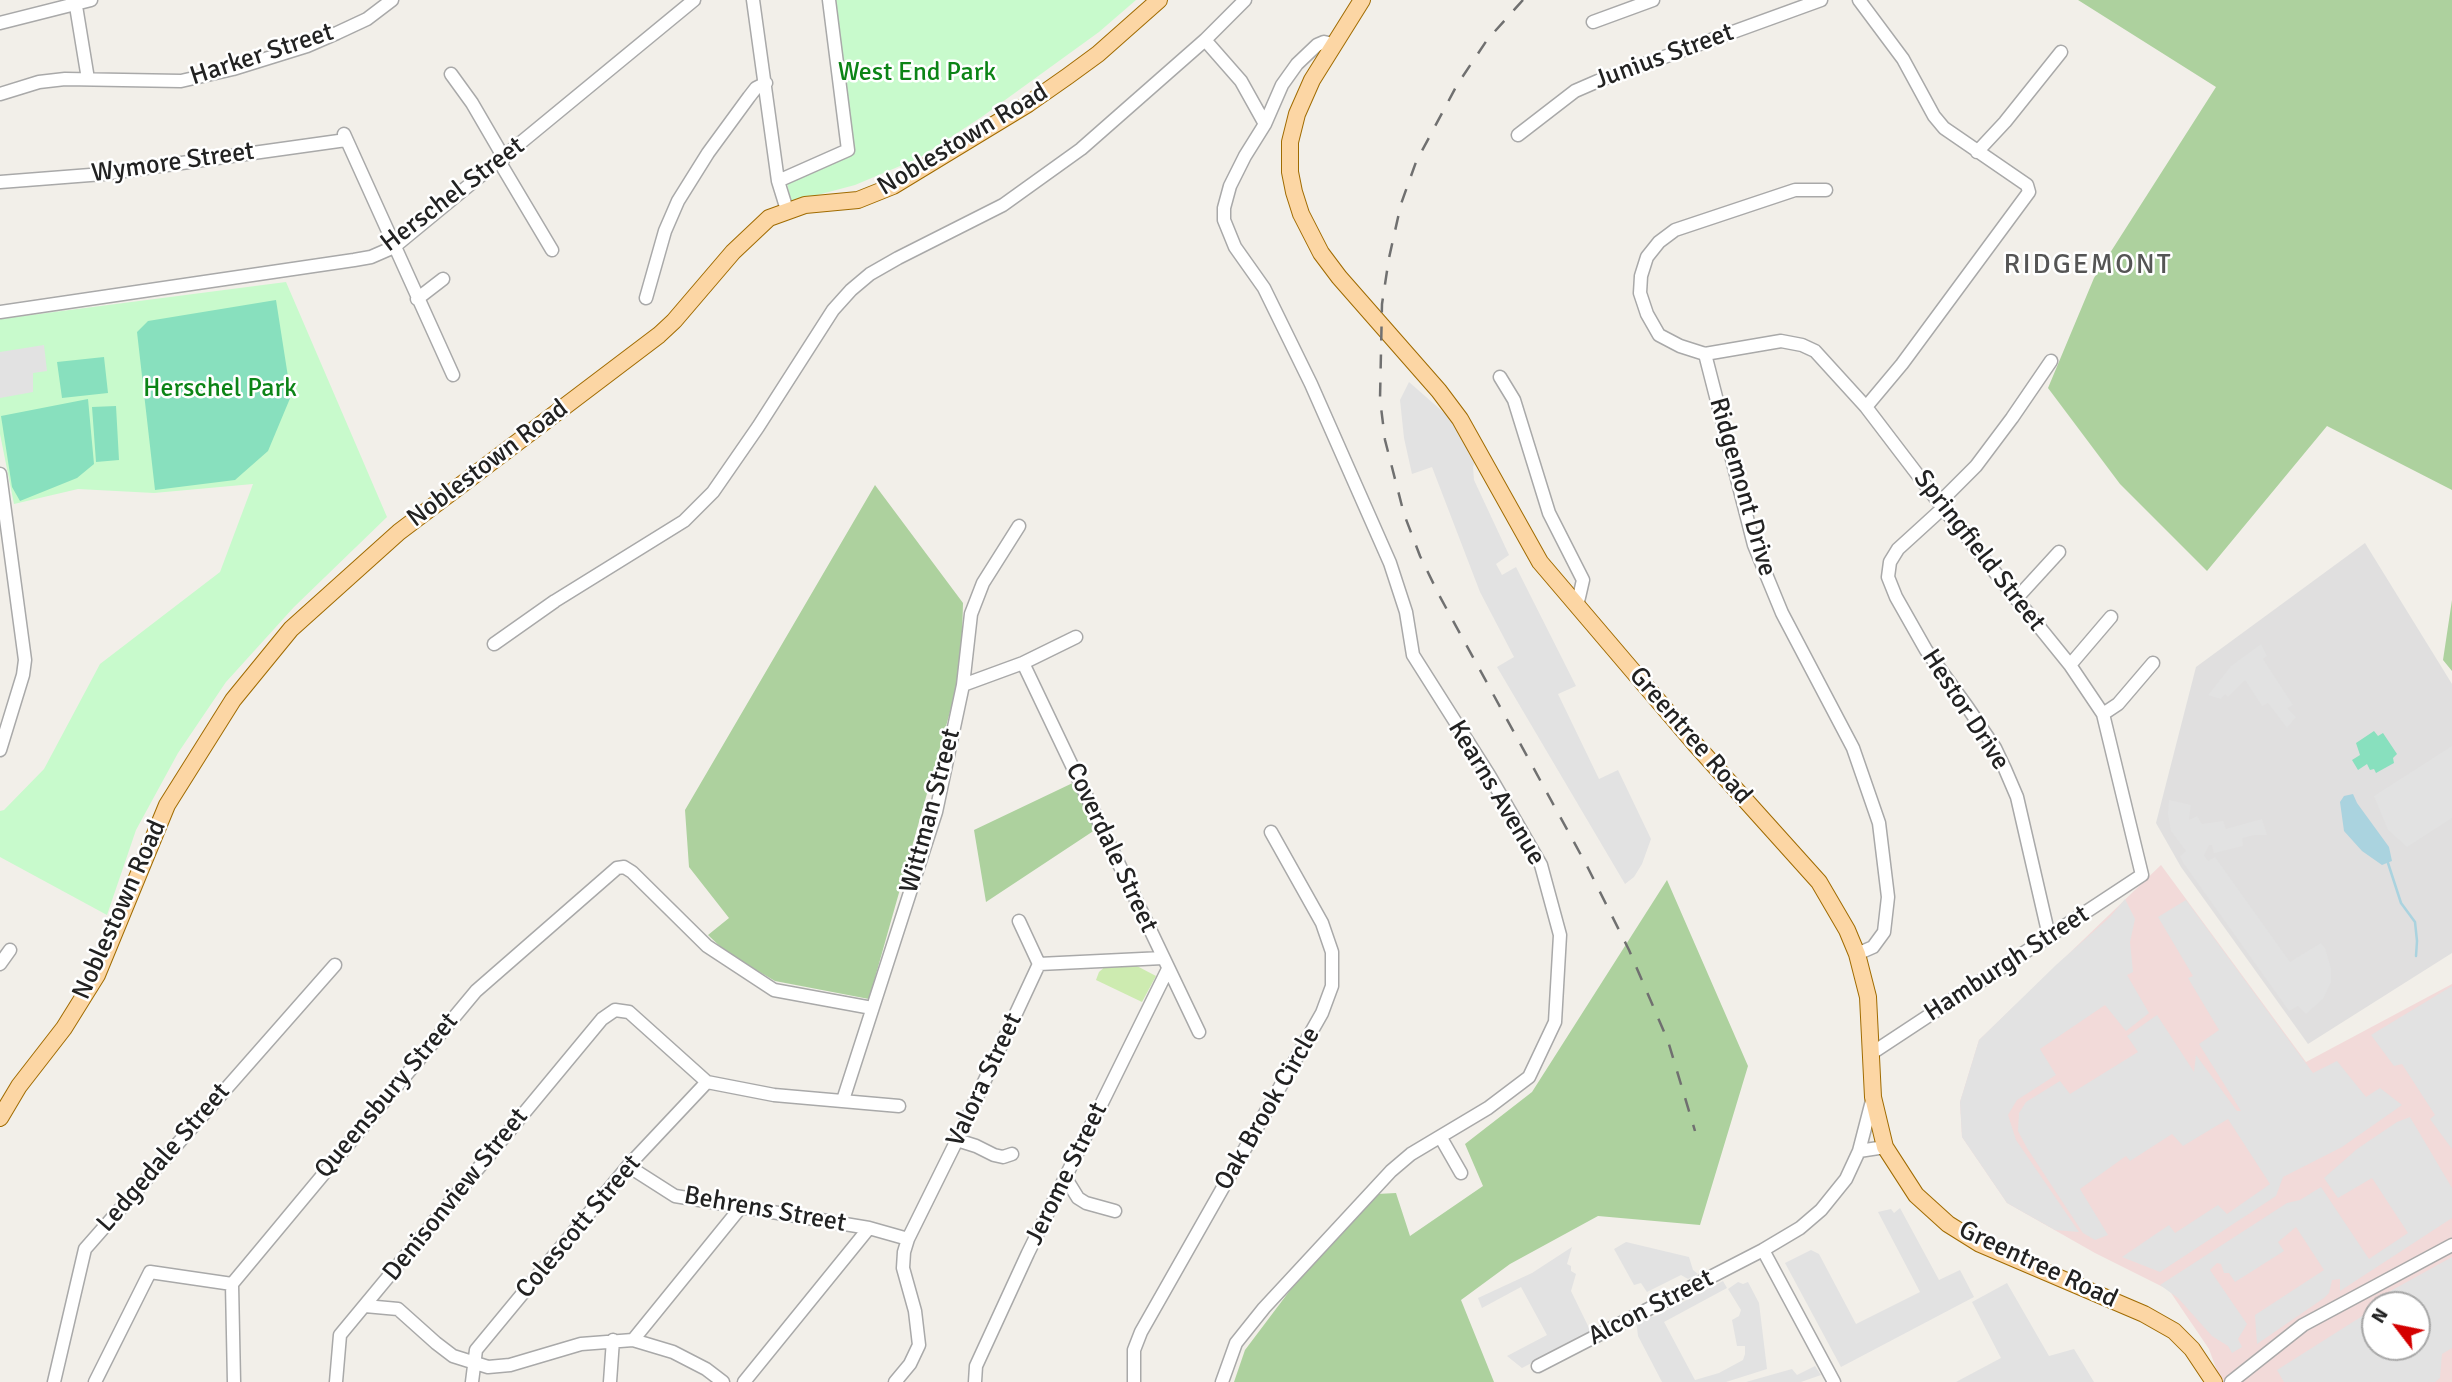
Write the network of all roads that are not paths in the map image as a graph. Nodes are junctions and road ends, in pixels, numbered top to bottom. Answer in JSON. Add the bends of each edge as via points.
{"nodes":[{"id":1,"x":91,"y":0,"type":"edge"},
{"id":2,"x":392,"y":0,"type":"edge"},
{"id":3,"x":694,"y":0,"type":"edge"},
{"id":4,"x":753,"y":0,"type":"edge"},
{"id":5,"x":830,"y":0,"type":"edge"},
{"id":6,"x":1159,"y":0,"type":"edge"},
{"id":7,"x":1245,"y":0,"type":"edge"},
{"id":8,"x":1363,"y":0,"type":"edge"},
{"id":9,"x":1653,"y":0,"type":"edge"},
{"id":10,"x":1821,"y":0,"type":"edge"},
{"id":11,"x":1859,"y":0,"type":"edge"},
{"id":12,"x":76,"y":2,"type":"edge"},
{"id":13,"x":1592,"y":22,"type":"dead end"},
{"id":14,"x":0,"y":23,"type":"edge"},
{"id":15,"x":1205,"y":40,"type":"junction"},
{"id":16,"x":1333,"y":44,"type":"junction"},
{"id":17,"x":2061,"y":52,"type":"dead end"},
{"id":18,"x":451,"y":74,"type":"dead end"},
{"id":19,"x":88,"y":79,"type":"junction"},
{"id":20,"x":766,"y":83,"type":"junction"},
{"id":21,"x":0,"y":94,"type":"edge"},
{"id":22,"x":1265,"y":124,"type":"junction"},
{"id":23,"x":1518,"y":135,"type":"dead end"},
{"id":24,"x":1978,"y":152,"type":"junction"},
{"id":25,"x":501,"y":159,"type":"junction"},
{"id":26,"x":778,"y":181,"type":"junction"},
{"id":27,"x":0,"y":182,"type":"edge"},
{"id":28,"x":1826,"y":190,"type":"dead end"},
{"id":29,"x":787,"y":210,"type":"junction"},
{"id":30,"x":394,"y":247,"type":"junction"},
{"id":31,"x":552,"y":250,"type":"dead end"},
{"id":32,"x":443,"y":279,"type":"dead end"},
{"id":33,"x":646,"y":298,"type":"dead end"},
{"id":34,"x":417,"y":299,"type":"junction"},
{"id":35,"x":0,"y":312,"type":"edge"},
{"id":36,"x":1705,"y":354,"type":"junction"},
{"id":37,"x":2050,"y":361,"type":"dead end"},
{"id":38,"x":453,"y":375,"type":"dead end"},
{"id":39,"x":1500,"y":377,"type":"dead end"},
{"id":40,"x":1867,"y":407,"type":"junction"},
{"id":41,"x":0,"y":474,"type":"edge"},
{"id":42,"x":2,"y":500,"type":"edge"},
{"id":43,"x":1942,"y":505,"type":"junction"},
{"id":44,"x":1019,"y":526,"type":"dead end"},
{"id":45,"x":2059,"y":552,"type":"dead end"},
{"id":46,"x":2016,"y":598,"type":"junction"},
{"id":47,"x":1577,"y":606,"type":"junction"},
{"id":48,"x":2111,"y":617,"type":"dead end"},
{"id":49,"x":1076,"y":637,"type":"dead end"},
{"id":50,"x":494,"y":643,"type":"dead end"},
{"id":51,"x":1023,"y":663,"type":"junction"},
{"id":52,"x":2153,"y":663,"type":"dead end"},
{"id":53,"x":2070,"y":665,"type":"junction"},
{"id":54,"x":963,"y":685,"type":"junction"},
{"id":55,"x":2104,"y":714,"type":"junction"},
{"id":56,"x":0,"y":750,"type":"edge"},
{"id":57,"x":1271,"y":832,"type":"dead end"},
{"id":58,"x":2142,"y":875,"type":"joint"},
{"id":59,"x":1019,"y":921,"type":"dead end"},
{"id":60,"x":2049,"y":936,"type":"junction"},
{"id":61,"x":10,"y":950,"type":"dead end"},
{"id":62,"x":1857,"y":954,"type":"junction"},
{"id":63,"x":1166,"y":963,"type":"junction"},
{"id":64,"x":0,"y":964,"type":"edge"},
{"id":65,"x":1039,"y":964,"type":"junction"},
{"id":66,"x":335,"y":965,"type":"dead end"},
{"id":67,"x":872,"y":1008,"type":"junction"},
{"id":68,"x":1199,"y":1032,"type":"dead end"},
{"id":69,"x":1872,"y":1053,"type":"junction"},
{"id":70,"x":707,"y":1082,"type":"junction"},
{"id":71,"x":1873,"y":1097,"type":"junction"},
{"id":72,"x":843,"y":1100,"type":"junction"},
{"id":73,"x":899,"y":1106,"type":"dead end"},
{"id":74,"x":0,"y":1118,"type":"edge"},
{"id":75,"x":1441,"y":1138,"type":"junction"},
{"id":76,"x":957,"y":1140,"type":"junction"},
{"id":77,"x":1885,"y":1147,"type":"junction"},
{"id":78,"x":1859,"y":1151,"type":"junction"},
{"id":79,"x":1012,"y":1154,"type":"dead end"},
{"id":80,"x":628,"y":1166,"type":"junction"},
{"id":81,"x":1461,"y":1173,"type":"dead end"},
{"id":82,"x":1065,"y":1177,"type":"junction"},
{"id":83,"x":741,"y":1207,"type":"junction"},
{"id":84,"x":1115,"y":1211,"type":"dead end"},
{"id":85,"x":869,"y":1228,"type":"junction"},
{"id":86,"x":908,"y":1239,"type":"junction"},
{"id":87,"x":2452,"y":1245,"type":"edge"},
{"id":88,"x":1763,"y":1250,"type":"junction"},
{"id":89,"x":232,"y":1284,"type":"junction"},
{"id":90,"x":365,"y":1306,"type":"junction"},
{"id":91,"x":613,"y":1340,"type":"junction"},
{"id":92,"x":634,"y":1340,"type":"junction"},
{"id":93,"x":474,"y":1363,"type":"junction"},
{"id":94,"x":1538,"y":1366,"type":"dead end"},
{"id":95,"x":54,"y":1382,"type":"edge"},
{"id":96,"x":95,"y":1382,"type":"edge"},
{"id":97,"x":234,"y":1382,"type":"edge"},
{"id":98,"x":336,"y":1382,"type":"edge"},
{"id":99,"x":472,"y":1382,"type":"edge"},
{"id":100,"x":610,"y":1382,"type":"edge"},
{"id":101,"x":723,"y":1382,"type":"edge"},
{"id":102,"x":744,"y":1382,"type":"edge"},
{"id":103,"x":895,"y":1382,"type":"edge"},
{"id":104,"x":975,"y":1382,"type":"edge"},
{"id":105,"x":1134,"y":1382,"type":"edge"},
{"id":106,"x":1222,"y":1382,"type":"edge"},
{"id":107,"x":1834,"y":1382,"type":"edge"},
{"id":108,"x":2214,"y":1382,"type":"edge"},
{"id":109,"x":2231,"y":1382,"type":"edge"}],
"edges":[{"from":1,"to":12,"type":"street"},
{"from":2,"to":19,"type":"street","name":"Harker Street","via":[[367,19],[307,46],[233,69],[181,81]]},
{"from":3,"to":25,"type":"street","name":"Herschel Street"},
{"from":4,"to":20,"type":"street"},
{"from":5,"to":26,"type":"street","via":[[848,149]]},
{"from":6,"to":29,"type":"main road","name":"Noblestown Road","via":[[1058,83],[893,186],[858,200]]},
{"from":7,"to":15,"type":"street"},
{"from":8,"to":16,"type":"main road","name":"Greentree Road"},
{"from":9,"to":13,"type":"street"},
{"from":10,"to":23,"type":"street","name":"Junius Street","via":[[1598,80],[1575,91]]},
{"from":11,"to":24,"type":"street","via":[[1903,59],[1934,116]]},
{"from":12,"to":14,"type":"street"},
{"from":12,"to":19,"type":"street"},
{"from":15,"to":22,"type":"street","via":[[1241,81]]},
{"from":15,"to":50,"type":"street","via":[[1081,149],[1003,205],[870,274],[833,310],[736,461],[684,521]]},
{"from":16,"to":22,"type":"street","name":"Kearns Avenue","via":[[1324,42],[1297,64]]},
{"from":16,"to":47,"type":"main road","name":"Greentree Road","via":[[1297,114],[1290,142],[1290,172],[1301,214],[1339,277],[1460,419],[1540,562]]},
{"from":17,"to":24,"type":"street"},
{"from":18,"to":25,"type":"street"},
{"from":19,"to":21,"type":"street","name":"Harker Street","via":[[39,82]]},
{"from":20,"to":26,"type":"street"},
{"from":20,"to":33,"type":"street","via":[[749,97],[678,201]]},
{"from":22,"to":75,"type":"street","name":"Kearns Avenue","via":[[1230,186],[1224,208],[1227,231],[1264,288],[1390,563],[1406,612],[1413,656],[1541,865],[1560,934],[1555,1021],[1529,1077]]},
{"from":24,"to":40,"type":"street","via":[[2027,185],[2027,195]]},
{"from":25,"to":30,"type":"street","name":"Herschel Street"},
{"from":25,"to":31,"type":"street"},
{"from":26,"to":29,"type":"street"},
{"from":27,"to":30,"type":"street","name":"Wymore Street","via":[[103,174],[345,137]]},
{"from":28,"to":36,"type":"street","via":[[1795,190],[1675,230],[1647,257],[1640,293],[1659,335]]},
{"from":29,"to":74,"type":"main road","name":"Noblestown Road","via":[[755,230],[659,335],[398,532],[291,629],[263,661],[167,805],[82,1001]]},
{"from":30,"to":34,"type":"street"},
{"from":30,"to":35,"type":"street","name":"Herschel Street","via":[[354,261]]},
{"from":32,"to":34,"type":"street"},
{"from":34,"to":38,"type":"street"},
{"from":36,"to":40,"type":"street","name":"Springfield Street","via":[[1781,341],[1801,345],[1815,351]]},
{"from":36,"to":62,"type":"street","name":"Ridgemont Drive","via":[[1754,545],[1782,613],[1853,748],[1879,823],[1888,897],[1884,932],[1873,947]]},
{"from":37,"to":43,"type":"street","name":"Hestor Drive","via":[[2012,418]]},
{"from":39,"to":47,"type":"street","via":[[1514,400],[1549,513],[1583,580]]},
{"from":40,"to":43,"type":"street","name":"Springfield Street"},
{"from":41,"to":42,"type":"street"},
{"from":42,"to":56,"type":"street","via":[[25,660]]},
{"from":43,"to":46,"type":"street","name":"Springfield Street"},
{"from":43,"to":60,"type":"street","name":"Hestor Drive","via":[[1898,550],[1888,577],[1926,650],[2005,769],[2017,797]]},
{"from":44,"to":54,"type":"street","name":"Wittman Street","via":[[971,614]]},
{"from":45,"to":46,"type":"street"},
{"from":46,"to":53,"type":"street","name":"Springfield Street"},
{"from":47,"to":62,"type":"main road","name":"Greentree Road","via":[[1819,882]]},
{"from":48,"to":53,"type":"street"},
{"from":49,"to":51,"type":"street"},
{"from":51,"to":54,"type":"street"},
{"from":51,"to":63,"type":"street","name":"Coverdale Street"},
{"from":52,"to":55,"type":"street"},
{"from":53,"to":55,"type":"street","name":"Springfield Street"},
{"from":54,"to":67,"type":"street","name":"Wittman Street","via":[[936,811]]},
{"from":55,"to":58,"type":"street","name":"Springfield Street"},
{"from":57,"to":105,"type":"street","name":"Oak Brook Circle","via":[[1322,923],[1332,952],[1332,986],[1322,1013],[1141,1332],[1134,1350]]},
{"from":58,"to":60,"type":"street","name":"Hamburgh Street"},
{"from":59,"to":65,"type":"street"},
{"from":60,"to":69,"type":"street","name":"Hamburgh Street"},
{"from":61,"to":64,"type":"street"},
{"from":62,"to":69,"type":"main road","name":"Greentree Road","via":[[1868,997]]},
{"from":63,"to":65,"type":"street"},
{"from":63,"to":68,"type":"street","name":"Coverdale Street"},
{"from":63,"to":82,"type":"street","name":"Jerome Street"},
{"from":65,"to":76,"type":"street","name":"Valora Street"},
{"from":66,"to":95,"type":"street","name":"Ledgedale Street","via":[[85,1249]]},
{"from":67,"to":72,"type":"street","name":"Wittman Street"},
{"from":67,"to":89,"type":"street","name":"Queensbury Street","via":[[774,990],[707,946],[632,872],[617,868],[476,991]]},
{"from":69,"to":71,"type":"main road","name":"Greentree Road"},
{"from":70,"to":72,"type":"street","via":[[774,1095]]},
{"from":70,"to":80,"type":"street","name":"Colescott Street"},
{"from":70,"to":90,"type":"street","name":"Denisonview Street","via":[[629,1012],[615,1010],[602,1019]]},
{"from":71,"to":77,"type":"main road","name":"Greentree Road"},
{"from":71,"to":78,"type":"street","name":"Alcon Street"},
{"from":72,"to":73,"type":"street"},
{"from":75,"to":81,"type":"street"},
{"from":75,"to":106,"type":"street","name":"Kearns Avenue","via":[[1391,1171],[1264,1308],[1236,1343]]},
{"from":76,"to":79,"type":"street","via":[[994,1155]]},
{"from":76,"to":86,"type":"street","name":"Valora Street"},
{"from":77,"to":78,"type":"street"},
{"from":77,"to":108,"type":"main road","name":"Greentree Road","via":[[1916,1195],[1948,1224],[1980,1244],[2174,1331]]},
{"from":78,"to":88,"type":"street","name":"Alcon Street","via":[[1846,1179],[1821,1210]]},
{"from":80,"to":83,"type":"street","name":"Behrens Street","via":[[675,1196]]},
{"from":80,"to":93,"type":"street","name":"Colescott Street","via":[[476,1350]]},
{"from":82,"to":84,"type":"street","via":[[1078,1198]]},
{"from":82,"to":104,"type":"street","name":"Jerome Street","via":[[976,1366]]},
{"from":83,"to":85,"type":"street","name":"Behrens Street"},
{"from":83,"to":92,"type":"street"},
{"from":85,"to":86,"type":"street","name":"Behrens Street"},
{"from":85,"to":102,"type":"street"},
{"from":86,"to":103,"type":"street","via":[[903,1268],[919,1345]]},
{"from":87,"to":109,"type":"street","via":[[2303,1325]]},
{"from":88,"to":94,"type":"street","name":"Alcon Street"},
{"from":88,"to":107,"type":"street"},
{"from":89,"to":96,"type":"street","via":[[150,1272]]},
{"from":89,"to":97,"type":"street"},
{"from":90,"to":93,"type":"street","via":[[398,1309],[453,1356]]},
{"from":90,"to":98,"type":"street","name":"Denisonview Street","via":[[340,1335]]},
{"from":91,"to":92,"type":"street"},
{"from":91,"to":93,"type":"street","via":[[581,1344],[510,1365]]},
{"from":91,"to":100,"type":"street"},
{"from":92,"to":101,"type":"street","via":[[673,1352]]},
{"from":93,"to":99,"type":"street","name":"Colescott Street"}]}
